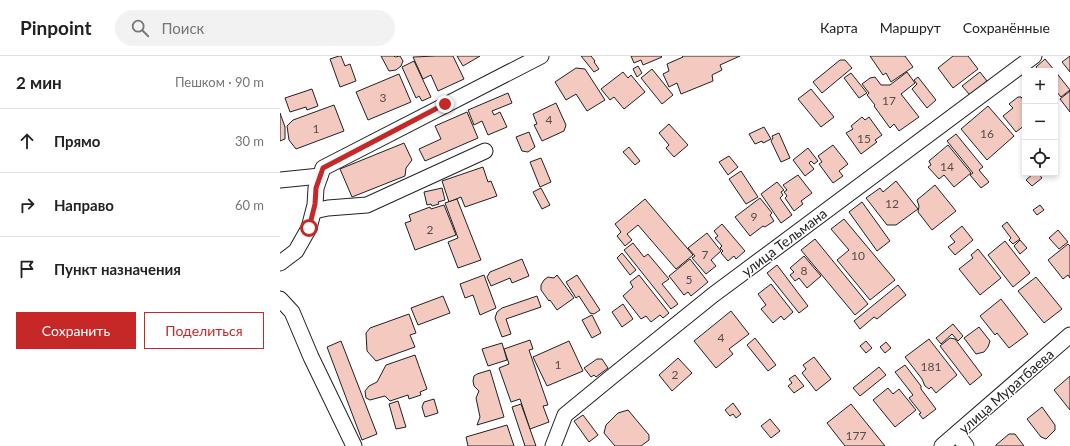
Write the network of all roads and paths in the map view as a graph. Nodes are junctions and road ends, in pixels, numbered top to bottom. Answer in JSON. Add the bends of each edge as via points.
{"nodes":[{"id":1,"x":541,"y":56,"type":"edge"},
{"id":2,"x":1034,"y":56,"type":"edge"},
{"id":3,"x":485,"y":151,"type":"dead end"},
{"id":4,"x":320,"y":176,"type":"junction"},
{"id":5,"x":280,"y":180,"type":"edge"},
{"id":6,"x":314,"y":211,"type":"junction"},
{"id":7,"x":280,"y":263,"type":"edge"},
{"id":8,"x":280,"y":299,"type":"edge"},
{"id":9,"x":1070,"y":335,"type":"edge"},
{"id":10,"x":957,"y":434,"type":"junction"},
{"id":11,"x":354,"y":446,"type":"edge"},
{"id":12,"x":553,"y":446,"type":"edge"},
{"id":13,"x":942,"y":446,"type":"edge"},
{"id":14,"x":966,"y":446,"type":"edge"}],
"edges":[{"from":1,"to":4,"type":"street","via":[[323,168]]},
{"from":2,"to":12,"type":"street","name":"улица Тельмана","via":[[712,296],[627,364],[565,415]]},
{"from":3,"to":6,"type":"street","via":[[367,205]]},
{"from":4,"to":5,"type":"street"},
{"from":4,"to":6,"type":"street"},
{"from":6,"to":7,"type":"street","via":[[309,228],[296,251]]},
{"from":8,"to":11,"type":"street","via":[[292,312]]},
{"from":9,"to":10,"type":"street","name":"улица Муратбаева"},
{"from":10,"to":13,"type":"street","name":"улица Муратбаева"},
{"from":10,"to":14,"type":"street"}]}
